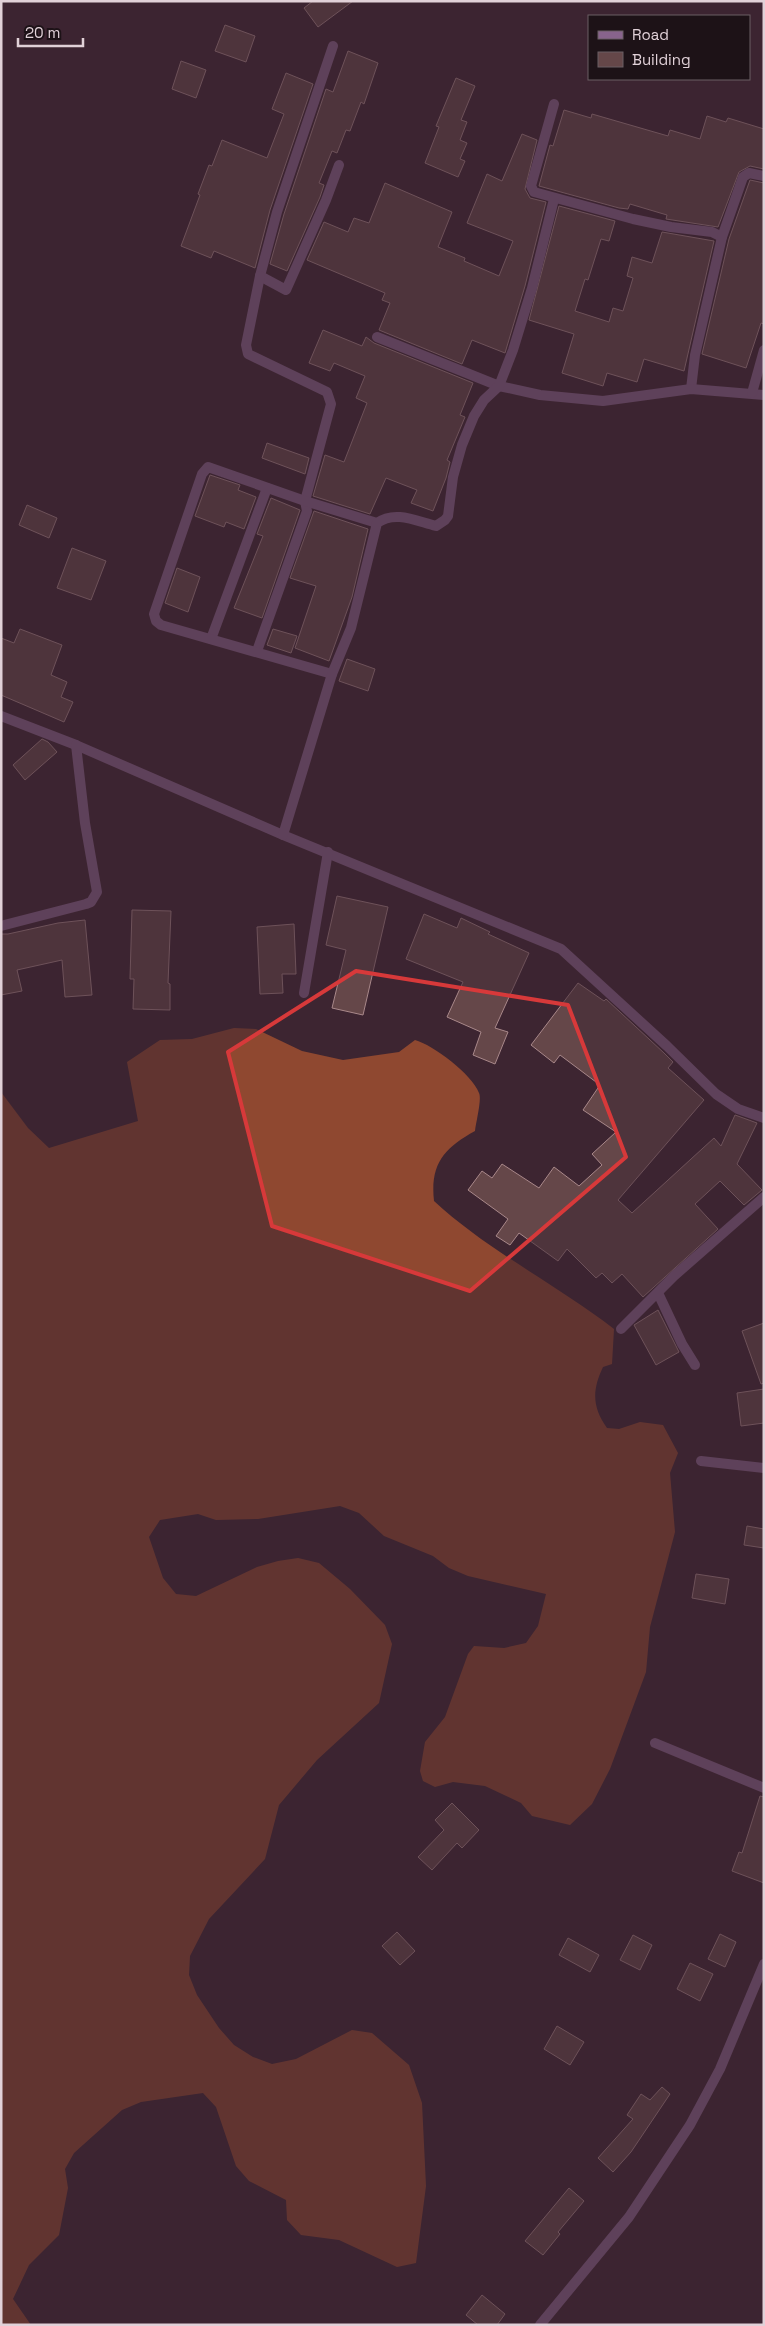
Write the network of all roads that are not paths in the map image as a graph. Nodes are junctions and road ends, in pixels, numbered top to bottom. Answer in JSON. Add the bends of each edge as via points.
{"nodes":[{"id":1,"x":333,"y":46,"type":"dead end"},
{"id":2,"x":554,"y":104,"type":"dead end"},
{"id":3,"x":339,"y":164,"type":"dead end"},
{"id":4,"x":764,"y":176,"type":"edge"},
{"id":5,"x":554,"y":199,"type":"junction"},
{"id":6,"x":722,"y":237,"type":"junction"},
{"id":7,"x":260,"y":276,"type":"junction"},
{"id":8,"x":377,"y":337,"type":"dead end"},
{"id":9,"x":764,"y":350,"type":"edge"},
{"id":10,"x":499,"y":386,"type":"junction"},
{"id":11,"x":691,"y":389,"type":"junction"},
{"id":12,"x":752,"y":393,"type":"junction"},
{"id":13,"x":764,"y":395,"type":"edge"},
{"id":14,"x":267,"y":488,"type":"junction"},
{"id":15,"x":305,"y":501,"type":"junction"},
{"id":16,"x":377,"y":522,"type":"junction"},
{"id":17,"x":211,"y":639,"type":"junction"},
{"id":18,"x":257,"y":651,"type":"junction"},
{"id":19,"x":332,"y":674,"type":"junction"},
{"id":20,"x":1,"y":716,"type":"edge"},
{"id":21,"x":76,"y":745,"type":"junction"},
{"id":22,"x":283,"y":834,"type":"junction"},
{"id":23,"x":328,"y":852,"type":"junction"},
{"id":24,"x":1,"y":926,"type":"edge"},
{"id":25,"x":304,"y":993,"type":"dead end"},
{"id":26,"x":764,"y":1118,"type":"edge"},
{"id":27,"x":764,"y":1197,"type":"edge"},
{"id":28,"x":658,"y":1293,"type":"junction"},
{"id":29,"x":621,"y":1329,"type":"dead end"},
{"id":30,"x":695,"y":1365,"type":"dead end"},
{"id":31,"x":700,"y":1461,"type":"dead end"},
{"id":32,"x":764,"y":1468,"type":"edge"},
{"id":33,"x":656,"y":1743,"type":"dead end"},
{"id":34,"x":764,"y":1788,"type":"edge"},
{"id":35,"x":764,"y":1964,"type":"edge"},
{"id":36,"x":540,"y":2325,"type":"edge"}],
"edges":[{"from":1,"to":7,"type":"street","via":[[277,212]]},
{"from":2,"to":5,"type":"street","via":[[531,189]]},
{"from":3,"to":7,"type":"street","via":[[286,290]]},
{"from":4,"to":6,"type":"street","via":[[749,173],[743,176]]},
{"from":5,"to":6,"type":"street","via":[[661,225],[712,232]]},
{"from":5,"to":10,"type":"street","via":[[532,288]]},
{"from":6,"to":11,"type":"street","via":[[695,355]]},
{"from":7,"to":15,"type":"street","via":[[246,346],[248,354],[327,392],[331,400]]},
{"from":8,"to":10,"type":"street"},
{"from":9,"to":12,"type":"street"},
{"from":10,"to":11,"type":"street","via":[[540,395],[603,401]]},
{"from":10,"to":16,"type":"street","via":[[484,400],[471,423],[453,477],[445,520],[436,526],[397,516],[388,516]]},
{"from":11,"to":12,"type":"street"},
{"from":12,"to":13,"type":"street"},
{"from":14,"to":15,"type":"street"},
{"from":14,"to":17,"type":"street"},
{"from":14,"to":17,"type":"street","via":[[211,468],[204,469],[202,474],[154,618],[161,625]]},
{"from":15,"to":16,"type":"street"},
{"from":15,"to":18,"type":"street","via":[[307,511]]},
{"from":16,"to":19,"type":"street","via":[[351,628]]},
{"from":17,"to":18,"type":"street"},
{"from":18,"to":19,"type":"street"},
{"from":19,"to":22,"type":"street"},
{"from":20,"to":21,"type":"street"},
{"from":21,"to":22,"type":"street"},
{"from":21,"to":24,"type":"street","via":[[97,892],[95,897],[86,904]]},
{"from":22,"to":23,"type":"street"},
{"from":23,"to":25,"type":"street"},
{"from":23,"to":26,"type":"street","via":[[561,948],[716,1094],[738,1109]]},
{"from":27,"to":28,"type":"street"},
{"from":28,"to":29,"type":"street"},
{"from":28,"to":30,"type":"street"},
{"from":31,"to":32,"type":"street"},
{"from":33,"to":34,"type":"street"},
{"from":35,"to":36,"type":"street","via":[[720,2069],[690,2125],[629,2217]]}]}
